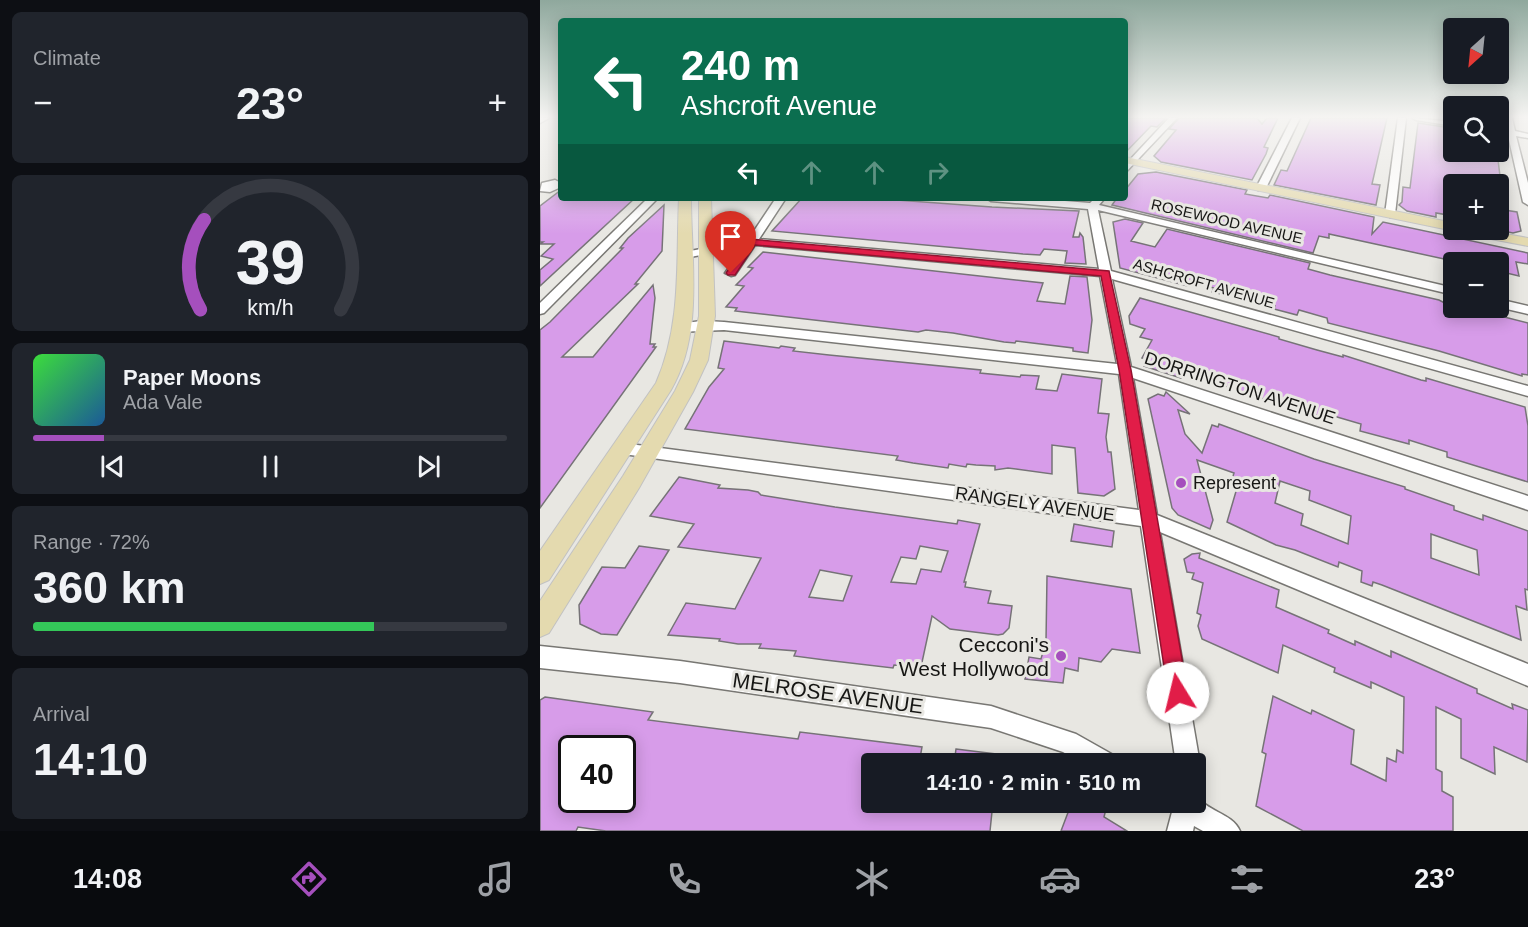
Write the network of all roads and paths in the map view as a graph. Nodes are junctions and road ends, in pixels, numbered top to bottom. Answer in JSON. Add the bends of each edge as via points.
{"nodes":[{"id":1,"x":1277,"y":157,"type":"edge"},
{"id":2,"x":1397,"y":157,"type":"edge"},
{"id":3,"x":1517,"y":157,"type":"edge"},
{"id":4,"x":1128,"y":164,"type":"edge"},
{"id":5,"x":1261,"y":188,"type":"junction"},
{"id":6,"x":650,"y":201,"type":"edge"},
{"id":7,"x":685,"y":201,"type":"edge"},
{"id":8,"x":705,"y":201,"type":"edge"},
{"id":9,"x":779,"y":201,"type":"edge"},
{"id":10,"x":1070,"y":201,"type":"edge"},
{"id":11,"x":1096,"y":202,"type":"edge"},
{"id":12,"x":1528,"y":202,"type":"edge"},
{"id":13,"x":1390,"y":214,"type":"junction"},
{"id":14,"x":1443,"y":225,"type":"edge"},
{"id":15,"x":1509,"y":238,"type":"edge"},
{"id":16,"x":753,"y":242,"type":"junction"},
{"id":17,"x":1528,"y":242,"type":"edge"},
{"id":18,"x":705,"y":251,"type":"junction"},
{"id":19,"x":685,"y":255,"type":"junction"},
{"id":20,"x":731,"y":273,"type":"dead end"},
{"id":21,"x":1105,"y":273,"type":"junction"},
{"id":22,"x":1443,"y":289,"type":"edge"},
{"id":23,"x":1509,"y":306,"type":"edge"},
{"id":24,"x":540,"y":310,"type":"edge"},
{"id":25,"x":1528,"y":310,"type":"edge"},
{"id":26,"x":706,"y":325,"type":"junction"},
{"id":27,"x":682,"y":329,"type":"junction"},
{"id":28,"x":1125,"y":370,"type":"junction"},
{"id":29,"x":1528,"y":391,"type":"edge"},
{"id":30,"x":622,"y":449,"type":"junction"},
{"id":31,"x":649,"y":452,"type":"junction"},
{"id":32,"x":1528,"y":504,"type":"edge"},
{"id":33,"x":1148,"y":519,"type":"junction"},
{"id":34,"x":540,"y":572,"type":"edge"},
{"id":35,"x":540,"y":624,"type":"edge"},
{"id":36,"x":540,"y":657,"type":"edge"},
{"id":37,"x":1528,"y":675,"type":"edge"},
{"id":38,"x":1088,"y":753,"type":"edge"},
{"id":39,"x":1186,"y":753,"type":"edge"},
{"id":40,"x":1187,"y":813,"type":"edge"},
{"id":41,"x":1227,"y":831,"type":"edge"}],
"edges":[{"from":1,"to":5,"type":"street"},
{"from":2,"to":13,"type":"street"},
{"from":3,"to":12,"type":"street"},
{"from":4,"to":5,"type":"main road"},
{"from":5,"to":13,"type":"main road"},
{"from":6,"to":24,"type":"street"},
{"from":7,"to":19,"type":"main road"},
{"from":8,"to":18,"type":"main road"},
{"from":9,"to":16,"type":"street"},
{"from":10,"to":11,"type":"street","name":"ROSEWOOD AVENUE"},
{"from":11,"to":21,"type":"street"},
{"from":11,"to":22,"type":"street","name":"ROSEWOOD AVENUE"},
{"from":13,"to":14,"type":"main road"},
{"from":15,"to":17,"type":"main road"},
{"from":16,"to":18,"type":"street","name":"ASHCROFT AVENUE"},
{"from":16,"to":20,"type":"street"},
{"from":16,"to":21,"type":"street","name":"ASHCROFT AVENUE"},
{"from":18,"to":19,"type":"street","name":"ASHCROFT AVENUE"},
{"from":18,"to":26,"type":"main road"},
{"from":19,"to":27,"type":"main road"},
{"from":21,"to":28,"type":"street"},
{"from":21,"to":29,"type":"street","name":"ASHCROFT AVENUE"},
{"from":23,"to":25,"type":"street"},
{"from":26,"to":27,"type":"street","name":"DORRINGTON AVENUE"},
{"from":26,"to":28,"type":"street","name":"DORRINGTON AVENUE"},
{"from":26,"to":31,"type":"main road","via":[[692,377]]},
{"from":27,"to":30,"type":"main road","via":[[667,379]]},
{"from":28,"to":32,"type":"street","name":"DORRINGTON AVENUE"},
{"from":28,"to":33,"type":"street"},
{"from":30,"to":31,"type":"street","name":"RANGELY AVENUE"},
{"from":30,"to":34,"type":"main road"},
{"from":31,"to":33,"type":"street","name":"RANGELY AVENUE"},
{"from":31,"to":35,"type":"main road"},
{"from":33,"to":37,"type":"street","name":"RANGELY AVENUE"},
{"from":33,"to":39,"type":"street"},
{"from":36,"to":38,"type":"street","name":"MELROSE AVENUE","via":[[680,672],[991,717],[1068,742]]},
{"from":40,"to":41,"type":"street"}]}
